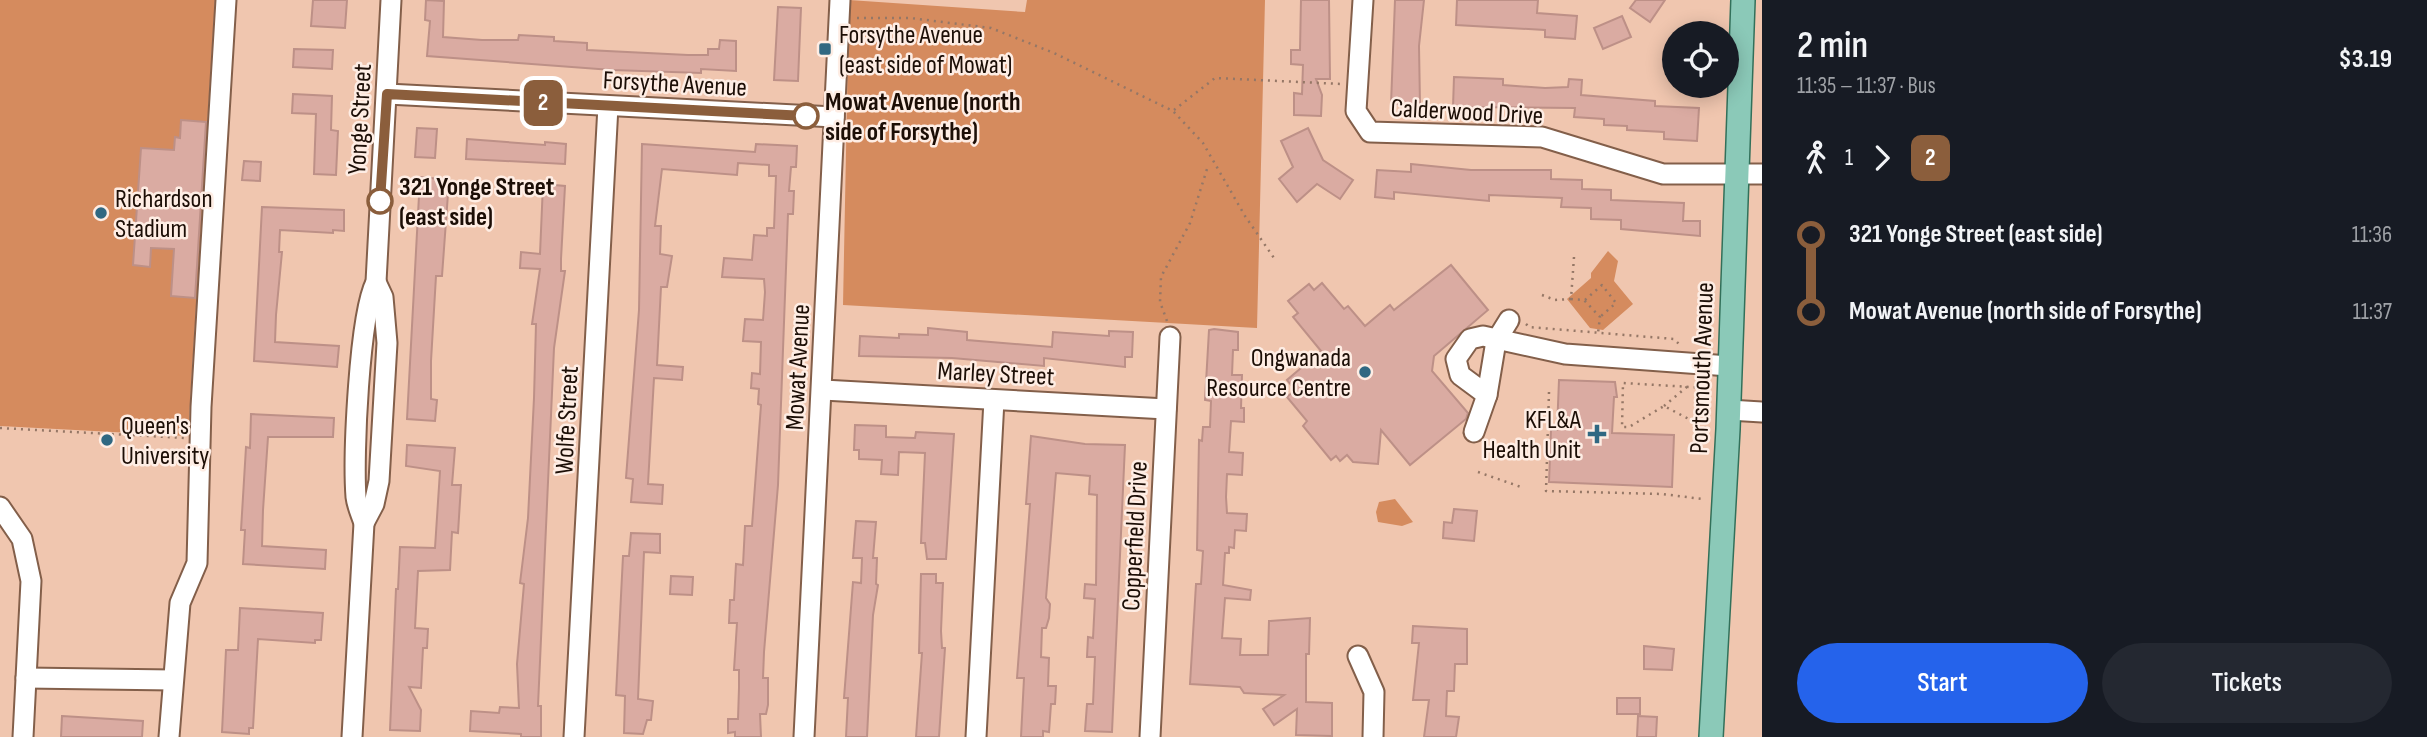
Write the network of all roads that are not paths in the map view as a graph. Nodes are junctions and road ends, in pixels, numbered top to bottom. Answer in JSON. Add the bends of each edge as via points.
{"nodes":[{"id":1,"x":226,"y":0,"type":"edge"},
{"id":2,"x":391,"y":0,"type":"edge"},
{"id":3,"x":1363,"y":0,"type":"edge"},
{"id":4,"x":1743,"y":0,"type":"edge"},
{"id":5,"x":840,"y":9,"type":"edge"},
{"id":6,"x":387,"y":94,"type":"junction"},
{"id":7,"x":608,"y":106,"type":"junction"},
{"id":8,"x":834,"y":117,"type":"junction"},
{"id":9,"x":1735,"y":174,"type":"junction"},
{"id":10,"x":1762,"y":174,"type":"edge"},
{"id":11,"x":1516,"y":320,"type":"road end"},
{"id":12,"x":1169,"y":331,"type":"road end"},
{"id":13,"x":1496,"y":341,"type":"junction"},
{"id":14,"x":1729,"y":366,"type":"junction"},
{"id":15,"x":823,"y":390,"type":"junction"},
{"id":16,"x":1487,"y":395,"type":"junction"},
{"id":17,"x":994,"y":400,"type":"junction"},
{"id":18,"x":1166,"y":409,"type":"junction"},
{"id":19,"x":1729,"y":410,"type":"junction"},
{"id":20,"x":1762,"y":412,"type":"edge"},
{"id":21,"x":1474,"y":432,"type":"dead end"},
{"id":22,"x":0,"y":507,"type":"edge"},
{"id":23,"x":1358,"y":656,"type":"dead end"},
{"id":24,"x":26,"y":678,"type":"junction"},
{"id":25,"x":173,"y":680,"type":"junction"},
{"id":26,"x":23,"y":737,"type":"edge"},
{"id":27,"x":169,"y":737,"type":"edge"},
{"id":28,"x":352,"y":737,"type":"edge"},
{"id":29,"x":574,"y":737,"type":"edge"},
{"id":30,"x":804,"y":737,"type":"edge"},
{"id":31,"x":976,"y":737,"type":"edge"},
{"id":32,"x":1150,"y":737,"type":"edge"},
{"id":33,"x":1373,"y":737,"type":"edge"},
{"id":34,"x":1711,"y":737,"type":"edge"}],
"edges":[{"from":1,"to":25,"type":"street","via":[[197,563],[180,603]]},
{"from":2,"to":6,"type":"street","name":"Yonge Street"},
{"from":3,"to":9,"type":"street","name":"Calderwood Drive","via":[[1356,111],[1370,132],[1542,137],[1663,174]]},
{"from":4,"to":9,"type":"main road","name":"Portsmouth Avenue"},
{"from":5,"to":8,"type":"street","name":"Mowat Avenue"},
{"from":6,"to":7,"type":"street","name":"Forsythe Avenue"},
{"from":6,"to":28,"type":"street","name":"Yonge Street","via":[[376,282],[366,309],[357,435],[357,500],[364,523]]},
{"from":7,"to":8,"type":"street","name":"Forsythe Avenue"},
{"from":7,"to":29,"type":"street","name":"Wolfe Street"},
{"from":8,"to":15,"type":"street","name":"Mowat Avenue"},
{"from":9,"to":10,"type":"street"},
{"from":9,"to":14,"type":"main road","name":"Portsmouth Avenue"},
{"from":11,"to":13,"type":"street"},
{"from":12,"to":18,"type":"street","name":"Copperfield Drive"},
{"from":13,"to":14,"type":"street","via":[[1565,354]]},
{"from":13,"to":16,"type":"street"},
{"from":13,"to":16,"type":"street","via":[[1483,336],[1470,340],[1456,359],[1460,375]]},
{"from":14,"to":19,"type":"main road","name":"Portsmouth Avenue"},
{"from":15,"to":17,"type":"street","name":"Marley Street"},
{"from":15,"to":30,"type":"street","name":"Mowat Avenue"},
{"from":16,"to":21,"type":"street"},
{"from":17,"to":18,"type":"street","name":"Marley Street"},
{"from":17,"to":31,"type":"street"},
{"from":18,"to":32,"type":"street","name":"Copperfield Drive"},
{"from":19,"to":20,"type":"street"},
{"from":19,"to":34,"type":"main road","name":"Portsmouth Avenue"},
{"from":22,"to":24,"type":"street","via":[[13,522],[29,559]]},
{"from":23,"to":33,"type":"street","via":[[1374,692]]},
{"from":24,"to":25,"type":"street"},
{"from":24,"to":26,"type":"street"},
{"from":25,"to":27,"type":"street"}]}
